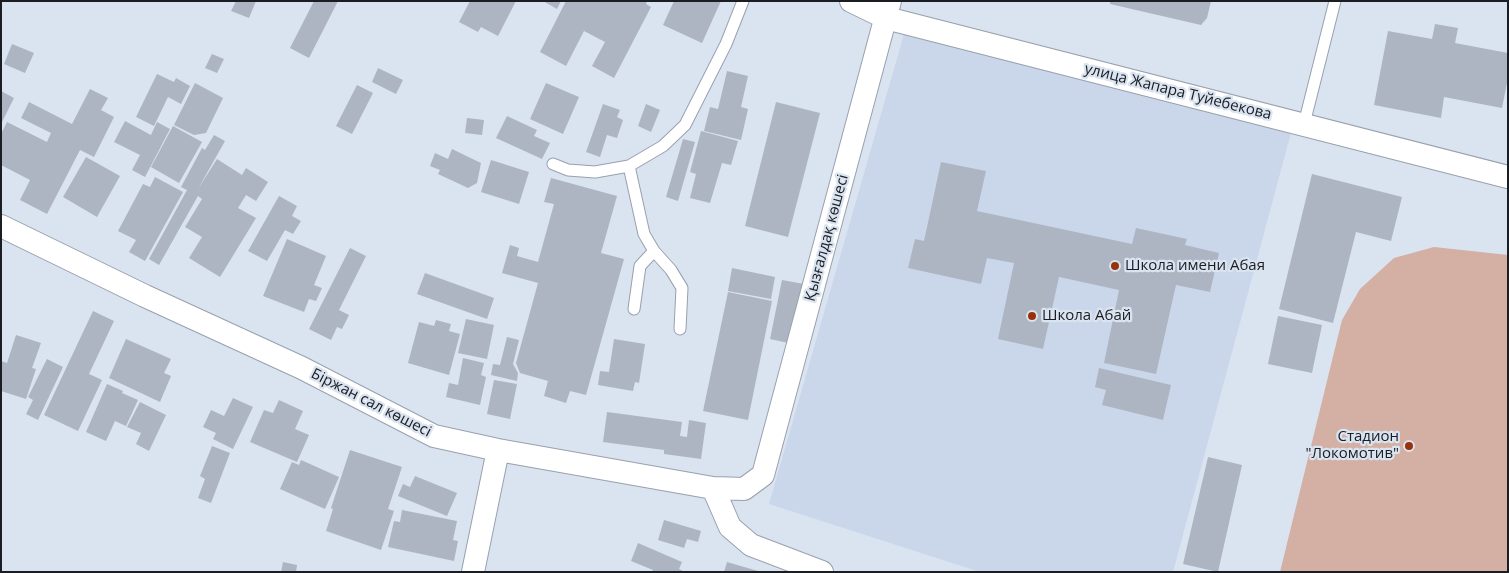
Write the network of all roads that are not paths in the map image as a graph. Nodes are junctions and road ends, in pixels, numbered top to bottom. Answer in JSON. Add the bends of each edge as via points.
{"nodes":[{"id":1,"x":743,"y":1,"type":"edge"},
{"id":2,"x":850,"y":1,"type":"edge"},
{"id":3,"x":1335,"y":1,"type":"edge"},
{"id":4,"x":888,"y":9,"type":"edge"},
{"id":5,"x":1304,"y":124,"type":"junction"},
{"id":6,"x":553,"y":164,"type":"dead end"},
{"id":7,"x":629,"y":166,"type":"junction"},
{"id":8,"x":1508,"y":177,"type":"edge"},
{"id":9,"x":1,"y":226,"type":"edge"},
{"id":10,"x":654,"y":251,"type":"junction"},
{"id":11,"x":634,"y":309,"type":"dead end"},
{"id":12,"x":680,"y":330,"type":"dead end"},
{"id":13,"x":498,"y":450,"type":"junction"},
{"id":14,"x":763,"y":475,"type":"joint"},
{"id":15,"x":713,"y":488,"type":"junction"},
{"id":16,"x":787,"y":566,"type":"edge"},
{"id":17,"x":473,"y":572,"type":"edge"},
{"id":18,"x":822,"y":572,"type":"edge"}],
"edges":[{"from":1,"to":7,"type":"lane","via":[[726,44],[685,125],[663,146]]},
{"from":2,"to":4,"type":"street","name":"улица Жапара Туйебекова"},
{"from":3,"to":5,"type":"lane"},
{"from":4,"to":5,"type":"street","name":"улица Жапара Туйебекова"},
{"from":4,"to":14,"type":"street","name":"Қызғалдақ көшесі"},
{"from":5,"to":8,"type":"street","name":"улица Жапара Туйебекова"},
{"from":6,"to":7,"type":"lane","via":[[568,170],[596,172]]},
{"from":7,"to":10,"type":"lane","via":[[644,234]]},
{"from":9,"to":13,"type":"street","name":"Біржан сал көшесі","via":[[302,368],[434,436]]},
{"from":10,"to":11,"type":"lane","via":[[640,266]]},
{"from":10,"to":12,"type":"lane","via":[[682,288]]},
{"from":13,"to":15,"type":"street","name":"Біржан сал көшесі"},
{"from":13,"to":17,"type":"street"},
{"from":14,"to":15,"type":"street","name":"Біржан сал көшесі","via":[[744,489]]},
{"from":15,"to":16,"type":"street","via":[[730,527],[751,545]]},
{"from":16,"to":18,"type":"street"}]}
